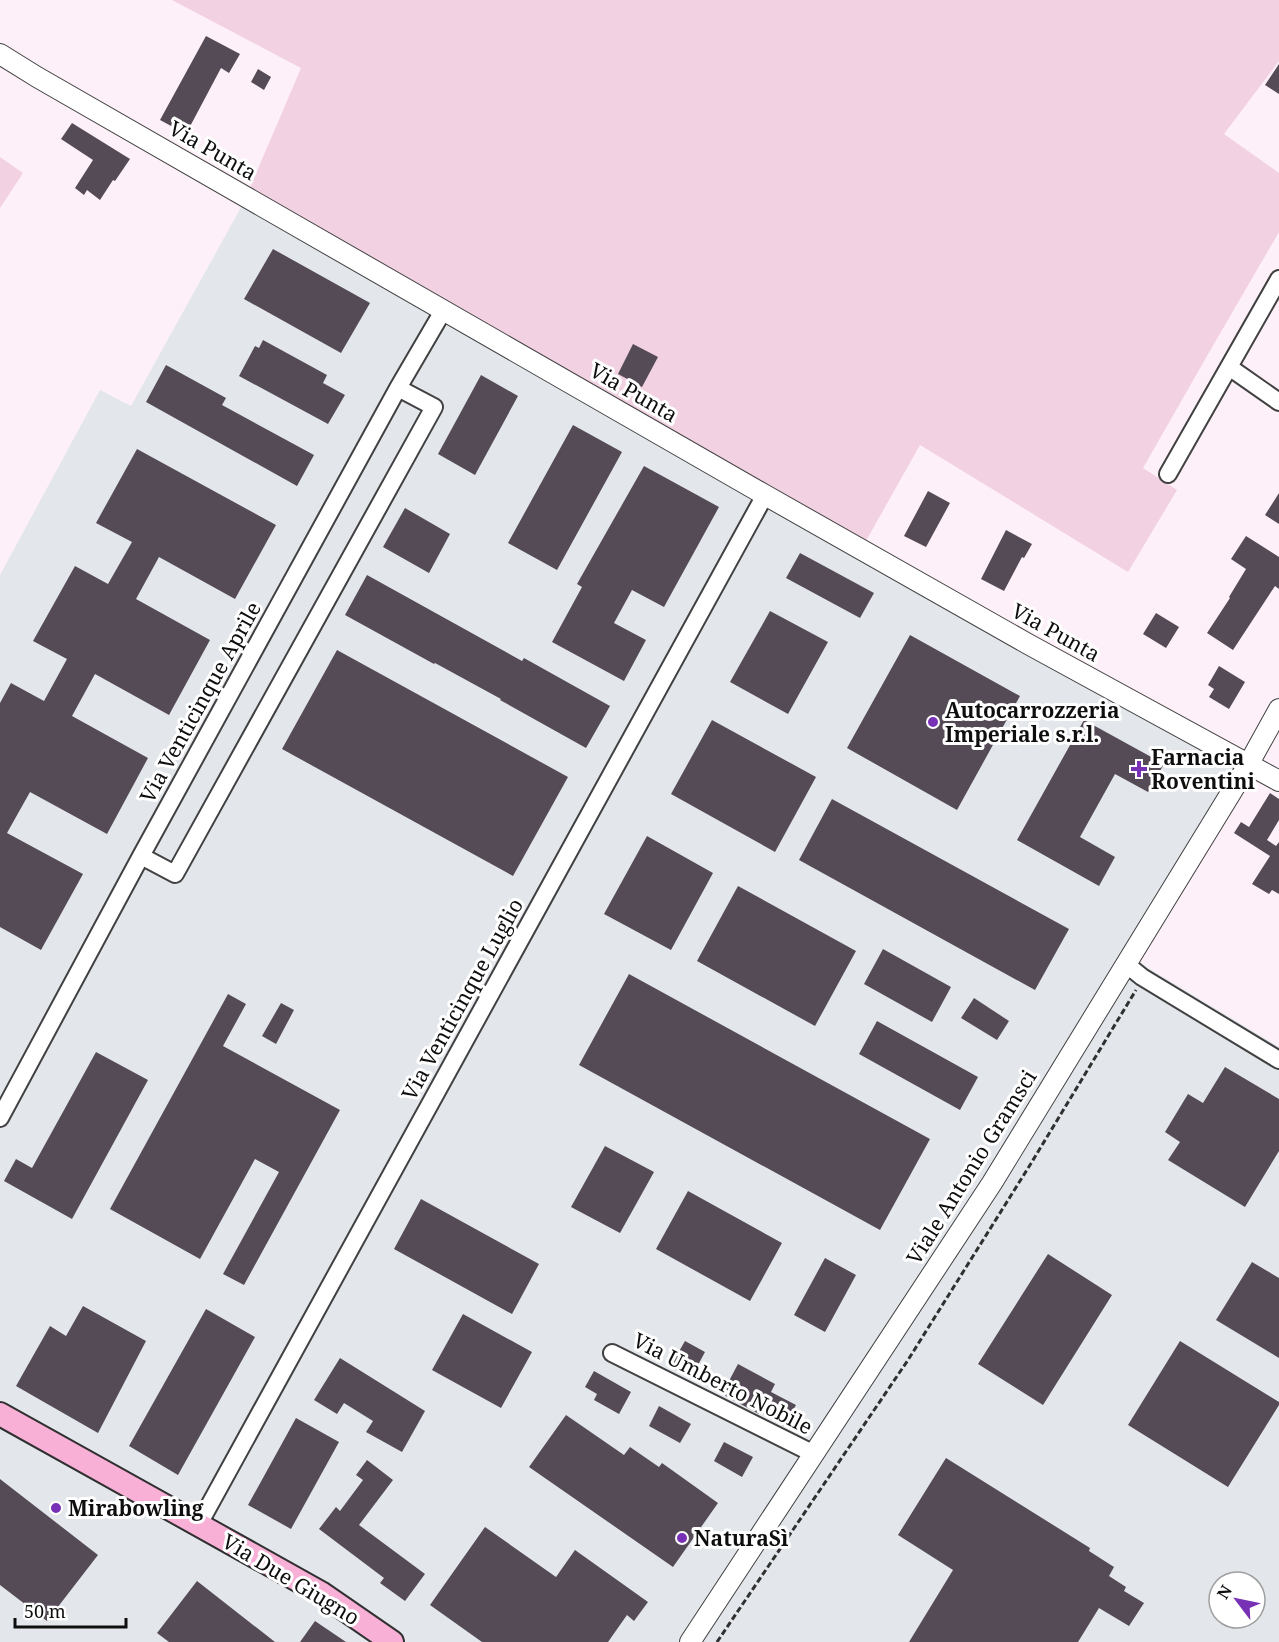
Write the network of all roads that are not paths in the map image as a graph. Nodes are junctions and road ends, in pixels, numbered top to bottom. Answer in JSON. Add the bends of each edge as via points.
{"nodes":[{"id":1,"x":0,"y":54,"type":"edge"},
{"id":2,"x":1279,"y":279,"type":"edge"},
{"id":3,"x":443,"y":311,"type":"junction"},
{"id":4,"x":1229,"y":367,"type":"junction"},
{"id":5,"x":398,"y":388,"type":"junction"},
{"id":6,"x":1279,"y":402,"type":"edge"},
{"id":7,"x":1168,"y":474,"type":"dead end"},
{"id":8,"x":765,"y":495,"type":"junction"},
{"id":9,"x":1279,"y":710,"type":"edge"},
{"id":10,"x":1248,"y":765,"type":"junction"},
{"id":11,"x":1279,"y":780,"type":"edge"},
{"id":12,"x":141,"y":856,"type":"junction"},
{"id":13,"x":1126,"y":964,"type":"junction"},
{"id":14,"x":1279,"y":1060,"type":"edge"},
{"id":15,"x":0,"y":1118,"type":"edge"},
{"id":16,"x":612,"y":1353,"type":"dead end"},
{"id":17,"x":0,"y":1414,"type":"edge"},
{"id":18,"x":814,"y":1454,"type":"junction"},
{"id":19,"x":199,"y":1524,"type":"junction"},
{"id":20,"x":392,"y":1642,"type":"edge"},
{"id":21,"x":690,"y":1642,"type":"edge"}],
"edges":[{"from":1,"to":3,"type":"street","name":"Via Punta"},
{"from":2,"to":4,"type":"street"},
{"from":3,"to":5,"type":"street","name":"Via Venticinque Aprile"},
{"from":3,"to":8,"type":"street","name":"Via Punta"},
{"from":4,"to":6,"type":"street"},
{"from":4,"to":7,"type":"street"},
{"from":5,"to":12,"type":"street","name":"Via Venticinque Aprile"},
{"from":5,"to":12,"type":"street","via":[[434,407],[175,874]]},
{"from":8,"to":10,"type":"street","name":"Via Punta"},
{"from":8,"to":19,"type":"street","name":"Via Venticinque Luglio"},
{"from":9,"to":10,"type":"street","name":"Viale Antonio Gramsci"},
{"from":10,"to":11,"type":"street","name":"Via Punta"},
{"from":10,"to":13,"type":"street","name":"Viale Antonio Gramsci"},
{"from":12,"to":15,"type":"street","name":"Via Venticinque Aprile"},
{"from":13,"to":14,"type":"street"},
{"from":13,"to":18,"type":"street","name":"Viale Antonio Gramsci","via":[[992,1183]]},
{"from":16,"to":18,"type":"street","name":"Via Umberto Nobile"},
{"from":17,"to":19,"type":"main road","name":"Via Due Giugno"},
{"from":18,"to":21,"type":"street","name":"Viale Antonio Gramsci"},
{"from":19,"to":20,"type":"main road","name":"Via Due Giugno","via":[[321,1593]]}]}
